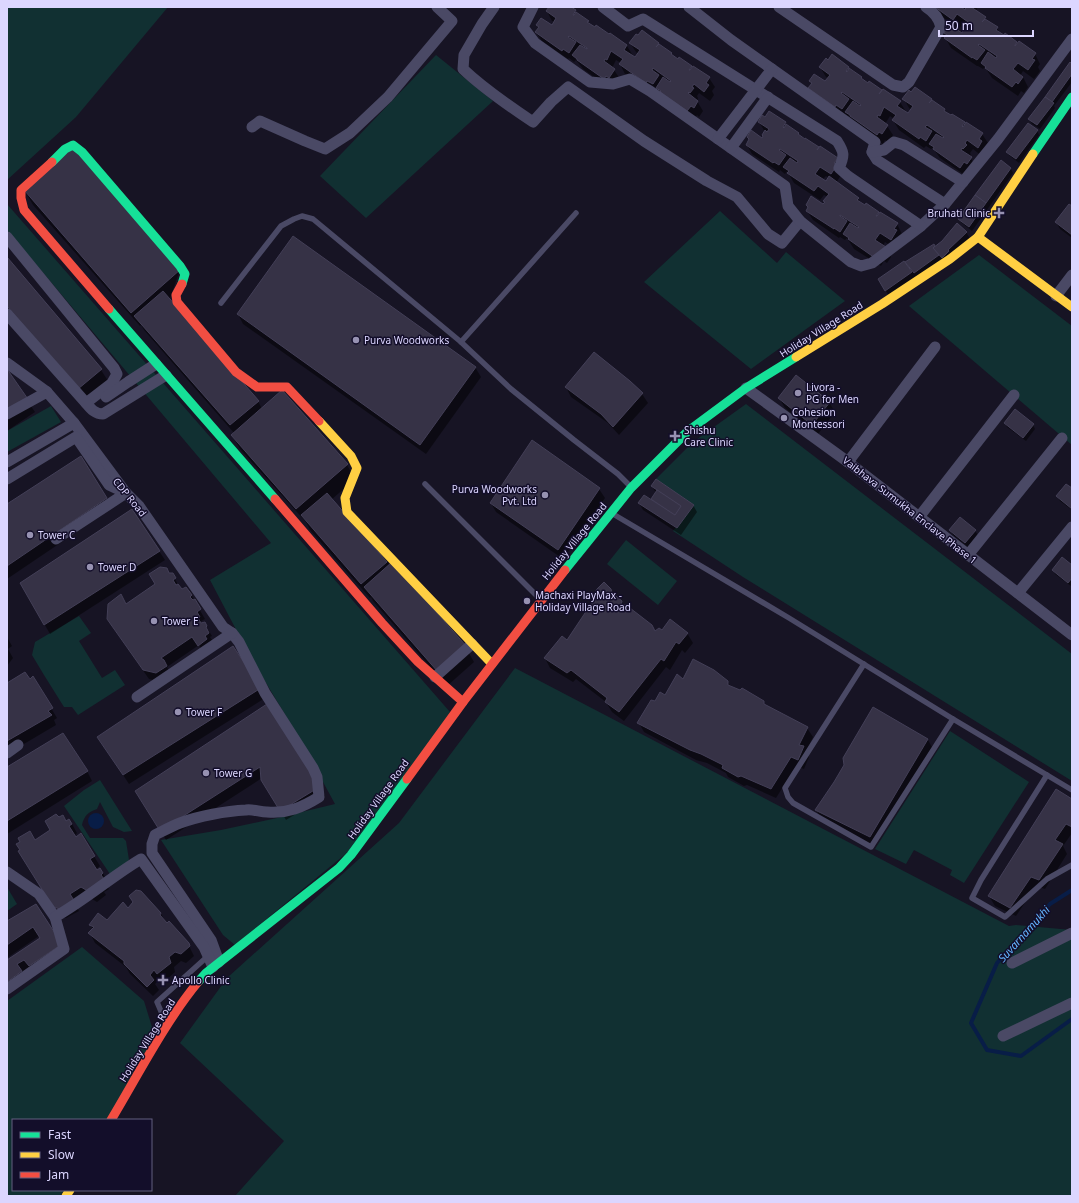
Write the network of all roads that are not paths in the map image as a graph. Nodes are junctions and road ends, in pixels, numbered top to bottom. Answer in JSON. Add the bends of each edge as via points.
{"nodes":[{"id":1,"x":437,"y":7,"type":"edge"},
{"id":2,"x":494,"y":7,"type":"edge"},
{"id":3,"x":533,"y":7,"type":"edge"},
{"id":4,"x":603,"y":7,"type":"edge"},
{"id":5,"x":689,"y":7,"type":"edge"},
{"id":6,"x":779,"y":7,"type":"edge"},
{"id":7,"x":926,"y":7,"type":"edge"},
{"id":8,"x":1072,"y":39,"type":"edge"},
{"id":9,"x":772,"y":69,"type":"junction"},
{"id":10,"x":756,"y":90,"type":"junction"},
{"id":11,"x":768,"y":97,"type":"junction"},
{"id":12,"x":1072,"y":97,"type":"edge"},
{"id":13,"x":252,"y":127,"type":"dead end"},
{"id":14,"x":718,"y":139,"type":"junction"},
{"id":15,"x":731,"y":148,"type":"junction"},
{"id":16,"x":872,"y":152,"type":"junction"},
{"id":17,"x":963,"y":182,"type":"junction"},
{"id":18,"x":945,"y":204,"type":"junction"},
{"id":19,"x":576,"y":213,"type":"dead end"},
{"id":20,"x":800,"y":221,"type":"junction"},
{"id":21,"x":921,"y":226,"type":"junction"},
{"id":22,"x":7,"y":237,"type":"edge"},
{"id":23,"x":978,"y":237,"type":"junction"},
{"id":24,"x":1072,"y":275,"type":"edge"},
{"id":25,"x":1056,"y":296,"type":"junction"},
{"id":26,"x":221,"y":303,"type":"dead end"},
{"id":27,"x":1072,"y":308,"type":"edge"},
{"id":28,"x":7,"y":314,"type":"edge"},
{"id":29,"x":461,"y":342,"type":"junction"},
{"id":30,"x":935,"y":347,"type":"dead end"},
{"id":31,"x":7,"y":363,"type":"edge"},
{"id":32,"x":156,"y":364,"type":"junction"},
{"id":33,"x":166,"y":375,"type":"junction"},
{"id":34,"x":746,"y":388,"type":"junction"},
{"id":35,"x":47,"y":392,"type":"junction"},
{"id":36,"x":1014,"y":395,"type":"dead end"},
{"id":37,"x":88,"y":405,"type":"junction"},
{"id":38,"x":7,"y":414,"type":"edge"},
{"id":39,"x":74,"y":423,"type":"junction"},
{"id":40,"x":1062,"y":438,"type":"dead end"},
{"id":41,"x":7,"y":462,"type":"edge"},
{"id":42,"x":848,"y":462,"type":"junction"},
{"id":43,"x":7,"y":479,"type":"edge"},
{"id":44,"x":425,"y":484,"type":"dead end"},
{"id":45,"x":631,"y":488,"type":"junction"},
{"id":46,"x":126,"y":493,"type":"junction"},
{"id":47,"x":611,"y":513,"type":"junction"},
{"id":48,"x":919,"y":517,"type":"junction"},
{"id":49,"x":1072,"y":527,"type":"edge"},
{"id":50,"x":56,"y":539,"type":"dead end"},
{"id":51,"x":968,"y":555,"type":"junction"},
{"id":52,"x":1018,"y":593,"type":"junction"},
{"id":53,"x":541,"y":600,"type":"junction"},
{"id":54,"x":232,"y":633,"type":"junction"},
{"id":55,"x":1071,"y":633,"type":"edge"},
{"id":56,"x":472,"y":644,"type":"junction"},
{"id":57,"x":492,"y":664,"type":"junction"},
{"id":58,"x":864,"y":664,"type":"junction"},
{"id":59,"x":436,"y":677,"type":"junction"},
{"id":60,"x":137,"y":697,"type":"dead end"},
{"id":61,"x":463,"y":702,"type":"junction"},
{"id":62,"x":953,"y":719,"type":"junction"},
{"id":63,"x":18,"y":745,"type":"dead end"},
{"id":64,"x":7,"y":753,"type":"edge"},
{"id":65,"x":1047,"y":775,"type":"junction"},
{"id":66,"x":1072,"y":790,"type":"edge"},
{"id":67,"x":1072,"y":865,"type":"edge"},
{"id":68,"x":7,"y":872,"type":"edge"},
{"id":69,"x":55,"y":917,"type":"junction"},
{"id":70,"x":1072,"y":933,"type":"edge"},
{"id":71,"x":208,"y":956,"type":"junction"},
{"id":72,"x":1012,"y":963,"type":"dead end"},
{"id":73,"x":216,"y":965,"type":"junction"},
{"id":74,"x":7,"y":989,"type":"edge"},
{"id":75,"x":1072,"y":1003,"type":"edge"},
{"id":76,"x":167,"y":1026,"type":"junction"},
{"id":77,"x":1003,"y":1036,"type":"dead end"},
{"id":78,"x":112,"y":1119,"type":"edge"}],
"edges":[{"from":1,"to":13,"type":"street","via":[[452,21],[388,97],[338,141],[325,149],[260,121]]},
{"from":2,"to":20,"type":"street","via":[[464,55],[463,69],[508,105],[533,122],[568,87],[644,141],[737,197],[768,234],[782,243]]},
{"from":3,"to":14,"type":"street","via":[[523,27],[535,44],[590,82],[613,84],[630,79]]},
{"from":4,"to":10,"type":"street","via":[[628,26],[643,19]]},
{"from":5,"to":9,"type":"street"},
{"from":6,"to":7,"type":"street","via":[[893,85],[903,87],[909,82],[941,27],[939,20]]},
{"from":8,"to":17,"type":"street"},
{"from":9,"to":10,"type":"street"},
{"from":9,"to":16,"type":"street","via":[[875,142]]},
{"from":10,"to":11,"type":"street"},
{"from":10,"to":14,"type":"street"},
{"from":11,"to":15,"type":"street"},
{"from":11,"to":21,"type":"street","via":[[837,140],[843,152],[840,168]]},
{"from":12,"to":23,"type":"street","name":"Holiday Village Road"},
{"from":14,"to":15,"type":"street"},
{"from":15,"to":20,"type":"street","via":[[785,186],[788,206]]},
{"from":16,"to":17,"type":"street","via":[[884,150],[894,142],[904,145]]},
{"from":16,"to":18,"type":"street","via":[[877,160]]},
{"from":17,"to":18,"type":"street"},
{"from":18,"to":21,"type":"street"},
{"from":19,"to":29,"type":"lane"},
{"from":20,"to":21,"type":"street","via":[[851,262],[861,266],[872,263]]},
{"from":22,"to":37,"type":"street","via":[[117,374],[112,383]]},
{"from":23,"to":25,"type":"street"},
{"from":23,"to":34,"type":"street","name":"Holiday Village Road","via":[[932,272]]},
{"from":24,"to":25,"type":"street"},
{"from":25,"to":27,"type":"street"},
{"from":26,"to":29,"type":"lane","via":[[281,226],[302,216],[313,219]]},
{"from":28,"to":37,"type":"street"},
{"from":29,"to":45,"type":"lane","via":[[511,389],[618,474]]},
{"from":30,"to":42,"type":"street"},
{"from":31,"to":35,"type":"street","name":"CDP Road"},
{"from":32,"to":33,"type":"street"},
{"from":32,"to":37,"type":"street"},
{"from":32,"to":56,"type":"street","via":[[24,210],[21,190],[65,149],[73,145],[82,152],[180,266],[184,274],[176,295],[177,302],[236,372],[257,387],[287,387],[351,456],[357,468],[346,498],[347,512]]},
{"from":33,"to":37,"type":"street","via":[[103,414],[95,412]]},
{"from":33,"to":59,"type":"street","via":[[382,624]]},
{"from":34,"to":42,"type":"street","name":"Vaibhava Sumukha Enclave Phase 1"},
{"from":34,"to":45,"type":"street","name":"Holiday Village Road","via":[[688,431]]},
{"from":35,"to":38,"type":"street"},
{"from":35,"to":39,"type":"street","name":"CDP Road"},
{"from":36,"to":48,"type":"street"},
{"from":39,"to":41,"type":"street"},
{"from":39,"to":46,"type":"street","name":"CDP Road"},
{"from":40,"to":51,"type":"street"},
{"from":42,"to":48,"type":"street","name":"Vaibhava Sumukha Enclave Phase 1"},
{"from":43,"to":46,"type":"street","via":[[76,437],[109,485]]},
{"from":44,"to":53,"type":"lane"},
{"from":45,"to":47,"type":"street","name":"Holiday Village Road"},
{"from":46,"to":50,"type":"street"},
{"from":46,"to":54,"type":"street","name":"CDP Road","via":[[140,506],[223,627]]},
{"from":47,"to":53,"type":"street","name":"Holiday Village Road"},
{"from":47,"to":58,"type":"lane"},
{"from":48,"to":51,"type":"street","name":"Vaibhava Sumukha Enclave Phase 1"},
{"from":49,"to":52,"type":"street"},
{"from":51,"to":52,"type":"street","name":"Vaibhava Sumukha Enclave Phase 1"},
{"from":52,"to":55,"type":"street","name":"Vaibhava Sumukha Enclave Phase 1"},
{"from":53,"to":57,"type":"street","name":"Holiday Village Road"},
{"from":54,"to":60,"type":"street"},
{"from":54,"to":73,"type":"street","name":"CDP Road","via":[[265,693],[317,777],[319,797],[290,811],[268,813],[248,809],[215,814],[180,823],[155,835],[152,853],[211,940]]},
{"from":56,"to":57,"type":"street"},
{"from":56,"to":59,"type":"street"},
{"from":57,"to":61,"type":"street","name":"Holiday Village Road"},
{"from":58,"to":62,"type":"lane"},
{"from":58,"to":62,"type":"lane","via":[[785,788],[793,803],[871,847]]},
{"from":59,"to":61,"type":"street"},
{"from":61,"to":73,"type":"street","name":"Holiday Village Road","via":[[343,864]]},
{"from":62,"to":65,"type":"lane"},
{"from":63,"to":64,"type":"street"},
{"from":65,"to":66,"type":"lane"},
{"from":65,"to":67,"type":"lane","via":[[972,898],[1005,917],[1047,879]]},
{"from":68,"to":69,"type":"street","via":[[39,894]]},
{"from":69,"to":71,"type":"street","via":[[141,860]]},
{"from":69,"to":74,"type":"street","via":[[64,949]]},
{"from":70,"to":72,"type":"street"},
{"from":71,"to":73,"type":"street"},
{"from":71,"to":76,"type":"lane","via":[[157,1002]]},
{"from":73,"to":76,"type":"street","name":"Holiday Village Road","via":[[206,973]]},
{"from":75,"to":77,"type":"street"},
{"from":76,"to":78,"type":"street","name":"Holiday Village Road"}]}
